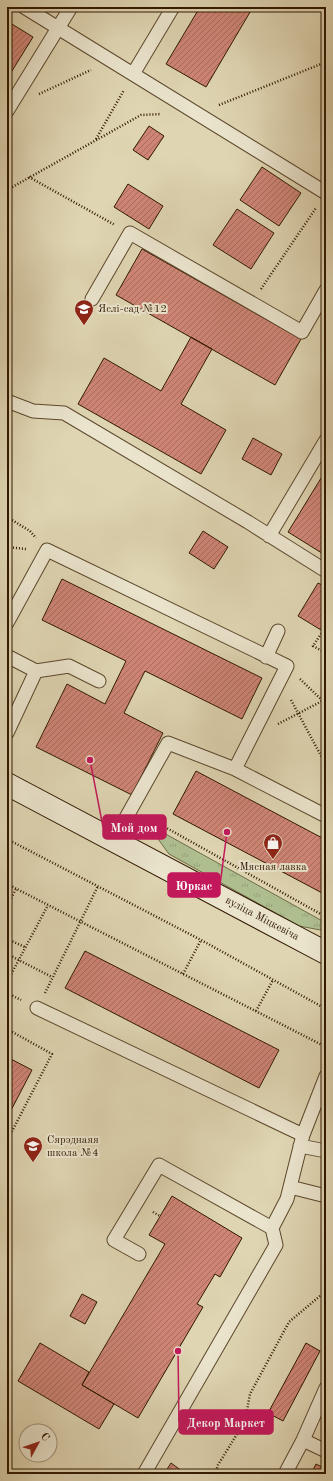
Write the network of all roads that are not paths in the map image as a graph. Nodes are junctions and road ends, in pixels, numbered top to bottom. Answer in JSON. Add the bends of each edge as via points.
{"nodes":[{"id":1,"x":24,"y":7,"type":"edge"},
{"id":2,"x":70,"y":7,"type":"edge"},
{"id":3,"x":173,"y":7,"type":"edge"},
{"id":4,"x":58,"y":28,"type":"junction"},
{"id":5,"x":133,"y":74,"type":"junction"},
{"id":6,"x":8,"y":110,"type":"edge"},
{"id":7,"x":326,"y":193,"type":"edge"},
{"id":8,"x":326,"y":290,"type":"edge"},
{"id":9,"x":92,"y":299,"type":"dead end"},
{"id":10,"x":7,"y":401,"type":"edge"},
{"id":11,"x":326,"y":440,"type":"edge"},
{"id":12,"x":269,"y":536,"type":"junction"},
{"id":13,"x":326,"y":571,"type":"edge"},
{"id":14,"x":7,"y":623,"type":"edge"},
{"id":15,"x":278,"y":631,"type":"dead end"},
{"id":16,"x":7,"y":656,"type":"edge"},
{"id":17,"x":266,"y":656,"type":"junction"},
{"id":18,"x":36,"y":671,"type":"junction"},
{"id":19,"x":99,"y":681,"type":"dead end"},
{"id":20,"x":7,"y":733,"type":"edge"},
{"id":21,"x":236,"y":769,"type":"junction"},
{"id":22,"x":7,"y":784,"type":"edge"},
{"id":23,"x":326,"y":816,"type":"edge"},
{"id":24,"x":113,"y":841,"type":"junction"},
{"id":25,"x":326,"y":953,"type":"edge"},
{"id":26,"x":37,"y":1008,"type":"road end"},
{"id":27,"x":326,"y":1076,"type":"edge"},
{"id":28,"x":302,"y":1140,"type":"junction"},
{"id":29,"x":326,"y":1151,"type":"edge"},
{"id":30,"x":290,"y":1187,"type":"junction"},
{"id":31,"x":326,"y":1196,"type":"edge"},
{"id":32,"x":272,"y":1228,"type":"junction"},
{"id":33,"x":139,"y":1254,"type":"dead end"},
{"id":34,"x":326,"y":1388,"type":"edge"},
{"id":35,"x":303,"y":1440,"type":"junction"},
{"id":36,"x":326,"y":1451,"type":"edge"},
{"id":37,"x":144,"y":1474,"type":"edge"},
{"id":38,"x":285,"y":1474,"type":"edge"}],
"edges":[{"from":1,"to":4,"type":"lane"},
{"from":2,"to":4,"type":"lane"},
{"from":3,"to":5,"type":"lane"},
{"from":4,"to":5,"type":"lane"},
{"from":4,"to":6,"type":"lane"},
{"from":5,"to":7,"type":"lane"},
{"from":8,"to":9,"type":"lane","via":[[302,332],[130,233]]},
{"from":10,"to":12,"type":"lane","via":[[33,411],[64,413]]},
{"from":11,"to":12,"type":"lane"},
{"from":12,"to":13,"type":"lane"},
{"from":14,"to":17,"type":"lane","via":[[47,550]]},
{"from":15,"to":17,"type":"lane"},
{"from":16,"to":18,"type":"lane"},
{"from":17,"to":21,"type":"lane","via":[[287,666]]},
{"from":18,"to":19,"type":"lane","via":[[69,666]]},
{"from":18,"to":20,"type":"lane"},
{"from":21,"to":23,"type":"lane"},
{"from":21,"to":24,"type":"lane","via":[[168,743]]},
{"from":22,"to":24,"type":"main road","name":"вуліца Міцкевіча"},
{"from":24,"to":25,"type":"main road","name":"вуліца Міцкевіча"},
{"from":26,"to":28,"type":"lane"},
{"from":27,"to":28,"type":"lane"},
{"from":28,"to":29,"type":"lane"},
{"from":28,"to":30,"type":"lane"},
{"from":30,"to":31,"type":"lane"},
{"from":30,"to":32,"type":"lane","via":[[287,1199]]},
{"from":32,"to":33,"type":"lane","via":[[159,1165],[114,1240]]},
{"from":32,"to":37,"type":"lane","via":[[276,1245]]},
{"from":34,"to":35,"type":"lane"},
{"from":35,"to":36,"type":"lane"},
{"from":35,"to":38,"type":"lane"}]}
